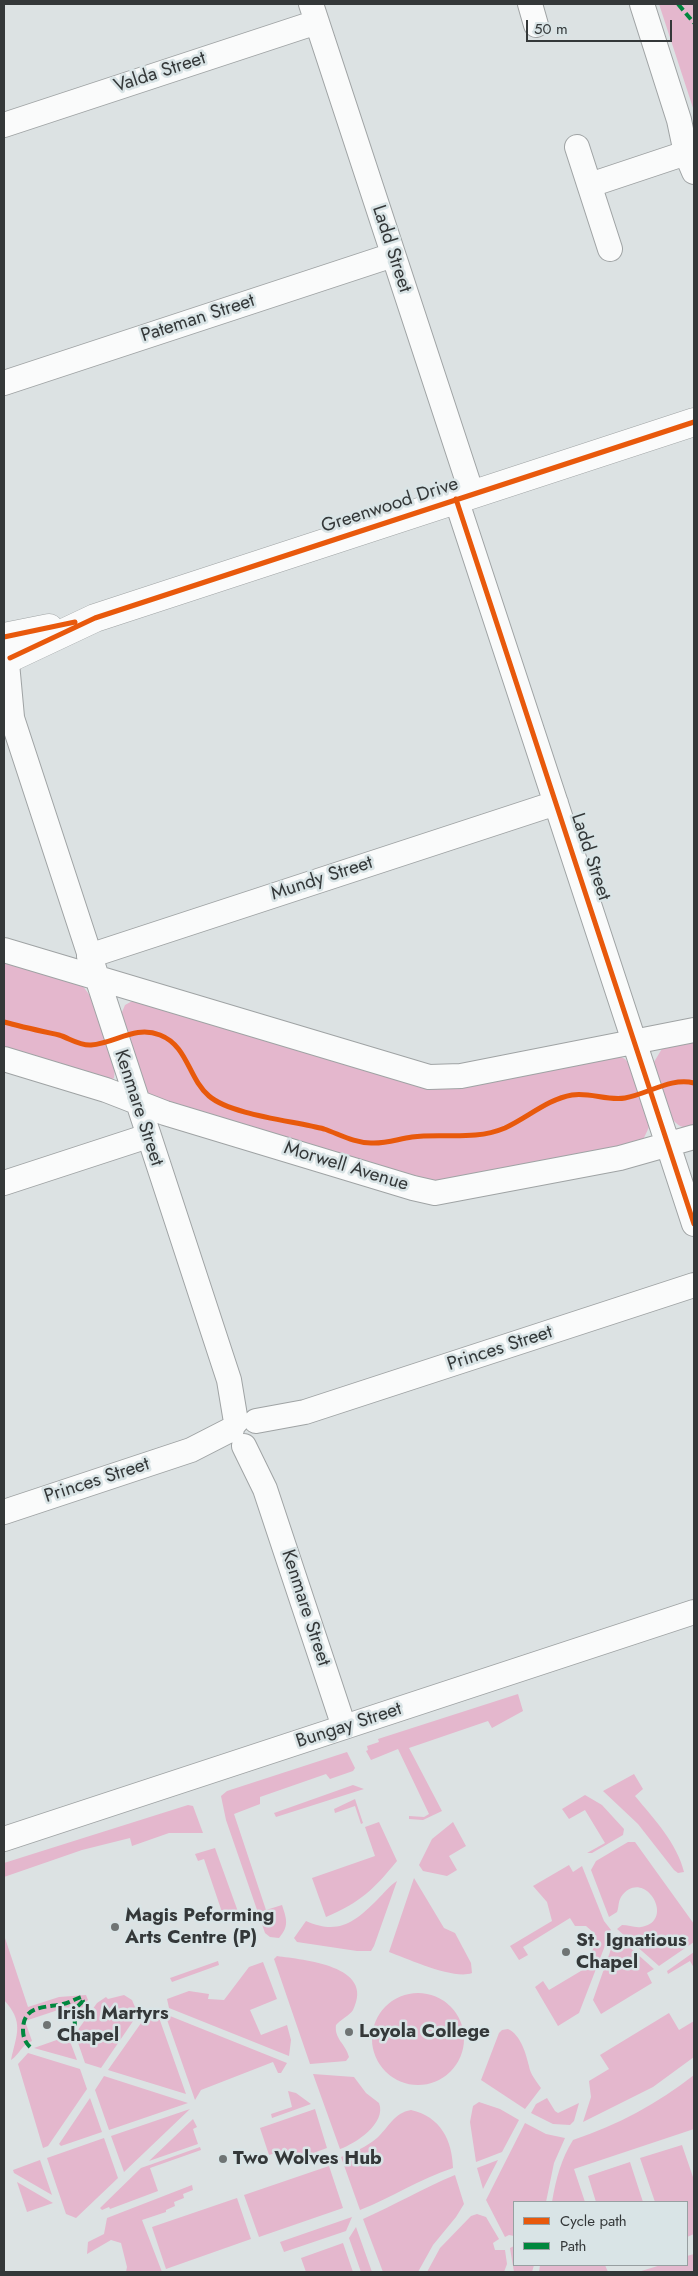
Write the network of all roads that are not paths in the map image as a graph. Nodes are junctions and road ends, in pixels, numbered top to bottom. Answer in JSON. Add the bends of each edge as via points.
{"nodes":[{"id":1,"x":642,"y":4,"type":"edge"},
{"id":2,"x":314,"y":13,"type":"edge"},
{"id":3,"x":4,"y":125,"type":"edge"},
{"id":4,"x":577,"y":147,"type":"dead end"},
{"id":5,"x":690,"y":163,"type":"edge"},
{"id":6,"x":590,"y":184,"type":"junction"},
{"id":7,"x":610,"y":249,"type":"dead end"},
{"id":8,"x":393,"y":255,"type":"junction"},
{"id":9,"x":4,"y":383,"type":"edge"},
{"id":10,"x":694,"y":422,"type":"edge"},
{"id":11,"x":464,"y":497,"type":"junction"},
{"id":12,"x":6,"y":652,"type":"edge"},
{"id":13,"x":8,"y":711,"type":"edge"},
{"id":14,"x":556,"y":802,"type":"junction"},
{"id":15,"x":4,"y":950,"type":"edge"},
{"id":16,"x":92,"y":967,"type":"junction"},
{"id":17,"x":694,"y":1030,"type":"edge"},
{"id":18,"x":634,"y":1042,"type":"junction"},
{"id":19,"x":4,"y":1059,"type":"edge"},
{"id":20,"x":137,"y":1102,"type":"junction"},
{"id":21,"x":148,"y":1136,"type":"junction"},
{"id":22,"x":694,"y":1136,"type":"edge"},
{"id":23,"x":668,"y":1144,"type":"junction"},
{"id":24,"x":4,"y":1183,"type":"edge"},
{"id":25,"x":694,"y":1224,"type":"edge"},
{"id":26,"x":694,"y":1285,"type":"edge"},
{"id":27,"x":247,"y":1432,"type":"junction"},
{"id":28,"x":4,"y":1512,"type":"edge"},
{"id":29,"x":694,"y":1612,"type":"edge"},
{"id":30,"x":344,"y":1727,"type":"junction"},
{"id":31,"x":4,"y":1839,"type":"edge"}],
"edges":[{"from":1,"to":5,"type":"street"},
{"from":2,"to":3,"type":"street","name":"Valda Street"},
{"from":2,"to":8,"type":"street","name":"Ladd Street"},
{"from":4,"to":6,"type":"street"},
{"from":5,"to":6,"type":"street"},
{"from":6,"to":7,"type":"street"},
{"from":8,"to":9,"type":"street","name":"Pateman Street"},
{"from":8,"to":11,"type":"street","name":"Ladd Street"},
{"from":10,"to":11,"type":"street","name":"Greenwood Drive"},
{"from":11,"to":12,"type":"street","name":"Greenwood Drive","via":[[96,618]]},
{"from":11,"to":14,"type":"street","name":"Ladd Street"},
{"from":12,"to":13,"type":"street","name":"Kenmare Street"},
{"from":13,"to":16,"type":"street","name":"Kenmare Street"},
{"from":14,"to":16,"type":"street","name":"Mundy Street"},
{"from":14,"to":18,"type":"street","name":"Ladd Street"},
{"from":15,"to":16,"type":"street"},
{"from":16,"to":18,"type":"street","via":[[434,1077],[461,1076]]},
{"from":16,"to":20,"type":"street","name":"Kenmare Street"},
{"from":17,"to":18,"type":"street"},
{"from":18,"to":23,"type":"street","name":"Ladd Street"},
{"from":19,"to":20,"type":"street","name":"Morwell Avenue"},
{"from":20,"to":21,"type":"street","name":"Kenmare Street"},
{"from":20,"to":23,"type":"street","name":"Morwell Avenue","via":[[413,1188],[435,1192],[610,1160]]},
{"from":21,"to":24,"type":"street"},
{"from":21,"to":27,"type":"street","name":"Kenmare Street"},
{"from":22,"to":23,"type":"street","name":"Morwell Avenue"},
{"from":23,"to":25,"type":"street","name":"Ladd Street"},
{"from":26,"to":27,"type":"street","name":"Princes Street"},
{"from":27,"to":28,"type":"street","name":"Princes Street"},
{"from":27,"to":30,"type":"street","name":"Kenmare Street"},
{"from":29,"to":30,"type":"street","name":"Bungay Street"},
{"from":30,"to":31,"type":"street","name":"Bungay Street"}]}
